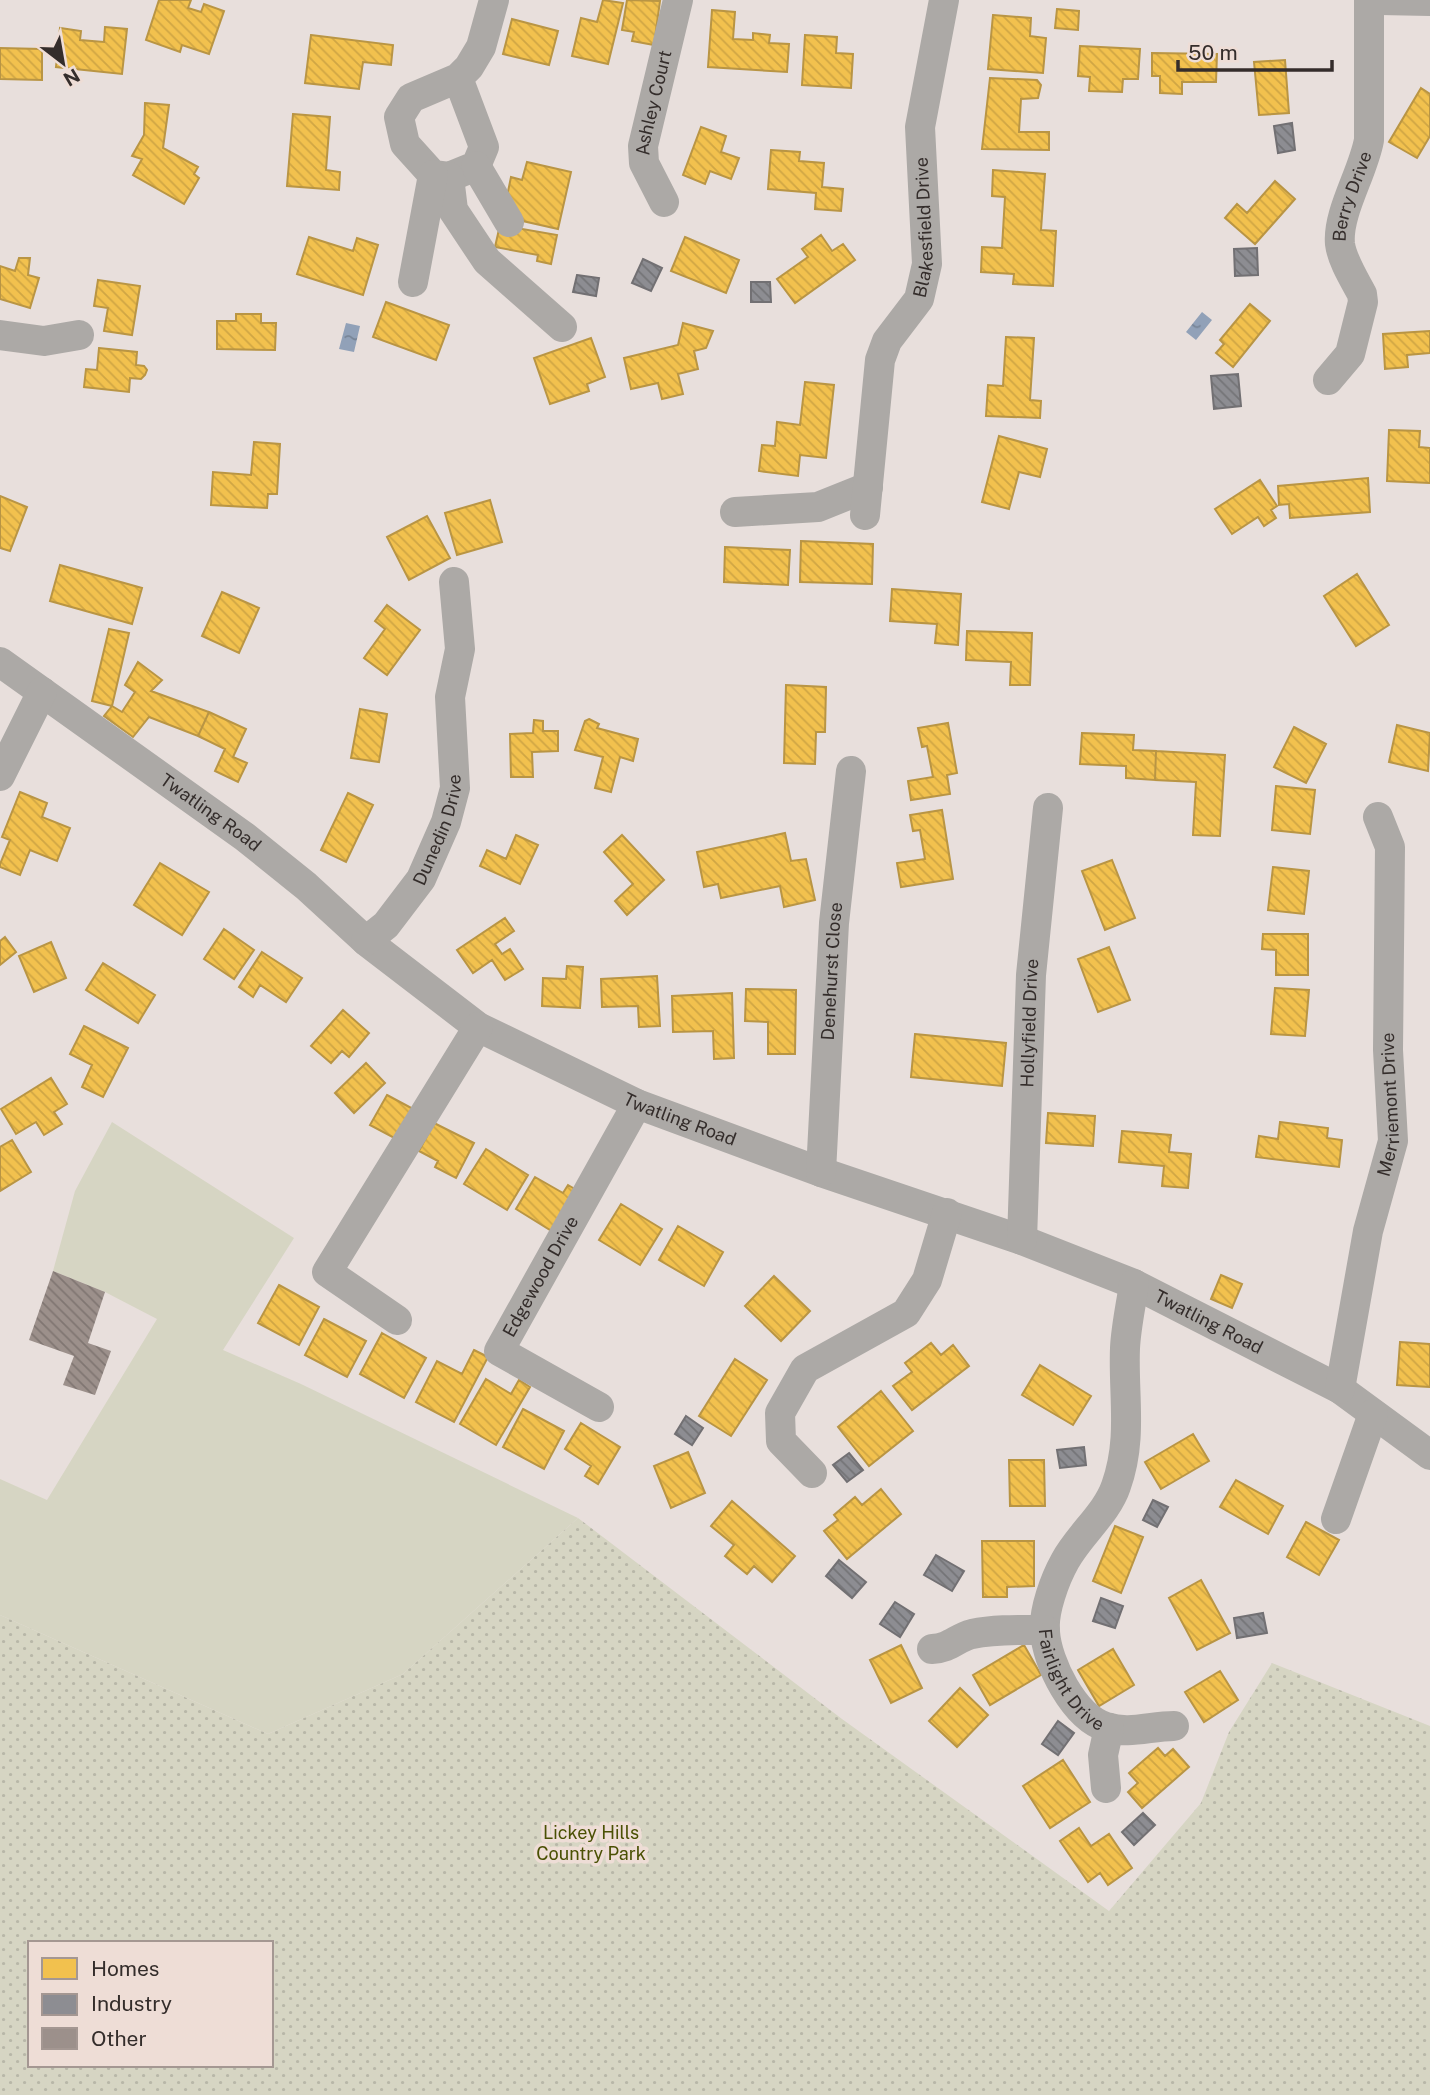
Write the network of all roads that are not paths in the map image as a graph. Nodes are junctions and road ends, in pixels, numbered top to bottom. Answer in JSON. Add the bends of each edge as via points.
{"nodes":[{"id":1,"x":494,"y":0,"type":"edge"},
{"id":2,"x":678,"y":0,"type":"edge"},
{"id":3,"x":944,"y":0,"type":"edge"},
{"id":4,"x":1369,"y":0,"type":"edge"},
{"id":5,"x":1380,"y":0,"type":"edge"},
{"id":6,"x":1430,"y":1,"type":"edge"},
{"id":7,"x":458,"y":78,"type":"junction"},
{"id":8,"x":453,"y":173,"type":"junction"},
{"id":9,"x":664,"y":202,"type":"dead end"},
{"id":10,"x":509,"y":222,"type":"dead end"},
{"id":11,"x":413,"y":282,"type":"dead end"},
{"id":12,"x":562,"y":327,"type":"dead end"},
{"id":13,"x":0,"y":335,"type":"edge"},
{"id":14,"x":79,"y":335,"type":"dead end"},
{"id":15,"x":1328,"y":380,"type":"dead end"},
{"id":16,"x":735,"y":512,"type":"dead end"},
{"id":17,"x":454,"y":582,"type":"dead end"},
{"id":18,"x":0,"y":662,"type":"edge"},
{"id":19,"x":42,"y":692,"type":"junction"},
{"id":20,"x":851,"y":771,"type":"dead end"},
{"id":21,"x":0,"y":776,"type":"edge"},
{"id":22,"x":1048,"y":808,"type":"dead end"},
{"id":23,"x":1378,"y":817,"type":"dead end"},
{"id":24,"x":366,"y":942,"type":"junction"},
{"id":25,"x":478,"y":1027,"type":"junction"},
{"id":26,"x":637,"y":1104,"type":"junction"},
{"id":27,"x":821,"y":1172,"type":"junction"},
{"id":28,"x":947,"y":1213,"type":"junction"},
{"id":29,"x":1022,"y":1240,"type":"junction"},
{"id":30,"x":1134,"y":1284,"type":"junction"},
{"id":31,"x":397,"y":1320,"type":"dead end"},
{"id":32,"x":1340,"y":1389,"type":"junction"},
{"id":33,"x":599,"y":1407,"type":"dead end"},
{"id":34,"x":1373,"y":1414,"type":"junction"},
{"id":35,"x":1430,"y":1455,"type":"edge"},
{"id":36,"x":813,"y":1473,"type":"dead end"},
{"id":37,"x":1336,"y":1519,"type":"dead end"},
{"id":38,"x":1045,"y":1630,"type":"junction"},
{"id":39,"x":932,"y":1649,"type":"dead end"},
{"id":40,"x":1174,"y":1726,"type":"dead end"},
{"id":41,"x":1109,"y":1728,"type":"junction"},
{"id":42,"x":1106,"y":1788,"type":"dead end"}],
"edges":[{"from":1,"to":7,"type":"street","via":[[481,47]]},
{"from":2,"to":9,"type":"street","name":"Ashley Court","via":[[643,146],[644,163]]},
{"from":3,"to":16,"type":"street","name":"Blakesfield Drive","via":[[920,127],[927,264],[919,299],[887,341],[880,359],[867,501]]},
{"from":4,"to":15,"type":"street","name":"Berry Drive","via":[[1369,140],[1342,222],[1340,242],[1363,302],[1350,354]]},
{"from":5,"to":6,"type":"street"},
{"from":7,"to":8,"type":"street","via":[[484,147]]},
{"from":7,"to":8,"type":"street","via":[[411,97],[399,117],[405,144]]},
{"from":8,"to":10,"type":"street"},
{"from":8,"to":11,"type":"street"},
{"from":8,"to":12,"type":"street","via":[[453,210],[486,261]]},
{"from":13,"to":14,"type":"street","via":[[44,341]]},
{"from":17,"to":24,"type":"street","name":"Dunedin Drive","via":[[460,649],[450,697],[454,788],[446,822],[421,879],[386,925]]},
{"from":18,"to":19,"type":"street","name":"Twatling Road"},
{"from":19,"to":21,"type":"street"},
{"from":19,"to":24,"type":"street","name":"Twatling Road","via":[[245,837]]},
{"from":20,"to":27,"type":"street","name":"Denehurst Close","via":[[834,923]]},
{"from":22,"to":29,"type":"street","name":"Hollyfield Drive","via":[[1031,975]]},
{"from":23,"to":32,"type":"street","name":"Merriemont Drive","via":[[1390,847],[1388,1050],[1393,1141],[1368,1231]]},
{"from":24,"to":25,"type":"street","name":"Twatling Road"},
{"from":25,"to":26,"type":"street","name":"Twatling Road"},
{"from":25,"to":31,"type":"street","via":[[327,1272]]},
{"from":26,"to":27,"type":"street","name":"Twatling Road"},
{"from":26,"to":33,"type":"street","name":"Edgewood Drive","via":[[499,1351]]},
{"from":27,"to":28,"type":"street","name":"Twatling Road"},
{"from":28,"to":29,"type":"street","name":"Twatling Road"},
{"from":28,"to":36,"type":"street","via":[[927,1280],[906,1313],[805,1369],[780,1413],[782,1441]]},
{"from":29,"to":30,"type":"street","name":"Twatling Road"},
{"from":30,"to":32,"type":"street","name":"Twatling Road"},
{"from":30,"to":38,"type":"street","name":"Fairlight Drive","via":[[1125,1348],[1128,1417],[1116,1488],[1065,1561]]},
{"from":32,"to":34,"type":"street","name":"Twatling Road"},
{"from":34,"to":35,"type":"street","name":"Twatling Road"},
{"from":34,"to":37,"type":"street"},
{"from":38,"to":39,"type":"street","via":[[970,1635],[947,1649]]},
{"from":38,"to":41,"type":"street","name":"Fairlight Drive","via":[[1053,1666],[1073,1702]]},
{"from":40,"to":41,"type":"street","name":"Fairlight Drive","via":[[1126,1732]]},
{"from":41,"to":42,"type":"street","via":[[1103,1755]]}]}
